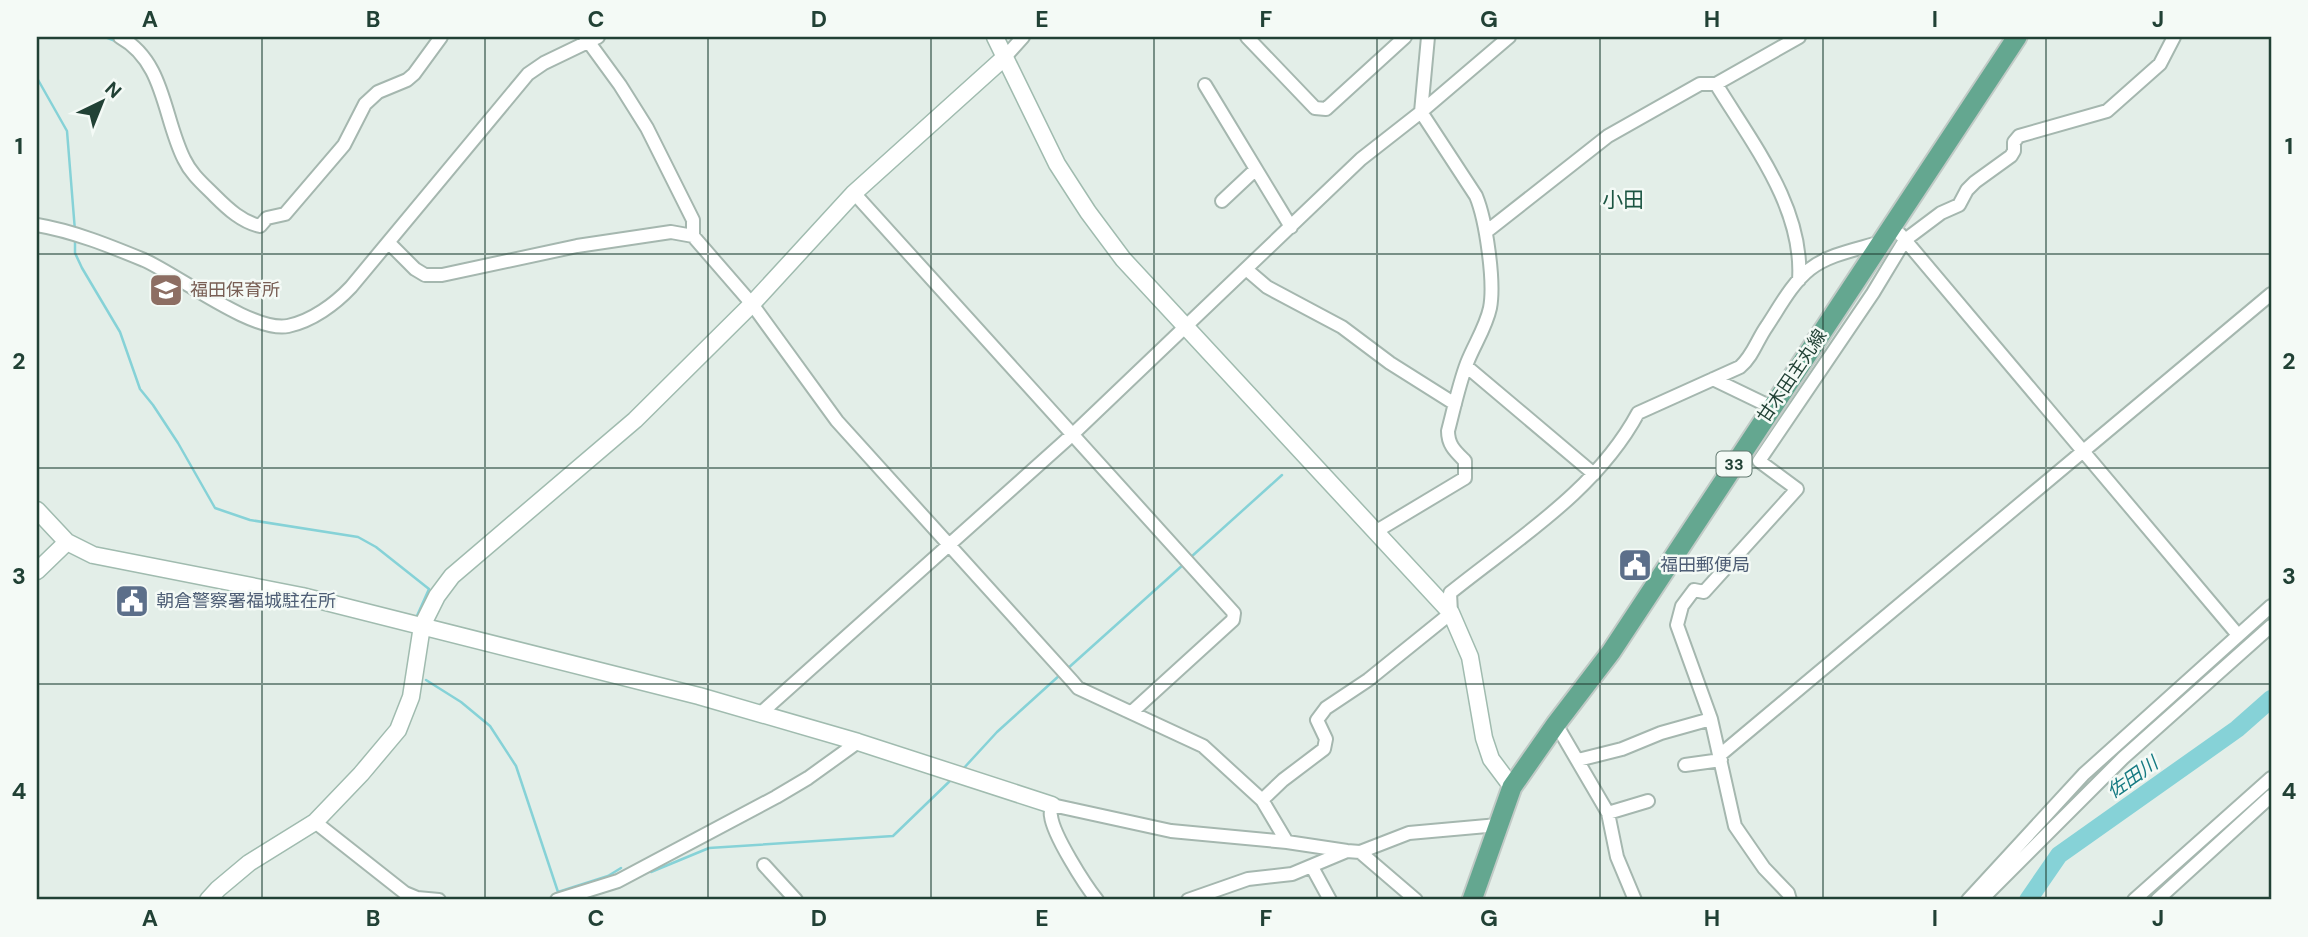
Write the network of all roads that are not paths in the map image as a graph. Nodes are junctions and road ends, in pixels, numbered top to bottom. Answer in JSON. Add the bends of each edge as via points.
{"nodes":[{"id":1,"x":120,"y":37,"type":"edge"},
{"id":2,"x":441,"y":37,"type":"edge"},
{"id":3,"x":995,"y":37,"type":"edge"},
{"id":4,"x":1023,"y":37,"type":"edge"},
{"id":5,"x":1247,"y":37,"type":"edge"},
{"id":6,"x":1405,"y":37,"type":"edge"},
{"id":7,"x":1428,"y":37,"type":"edge"},
{"id":8,"x":1509,"y":37,"type":"edge"},
{"id":9,"x":1799,"y":37,"type":"edge"},
{"id":10,"x":2174,"y":37,"type":"edge"},
{"id":11,"x":590,"y":38,"type":"edge"},
{"id":12,"x":2011,"y":40,"type":"edge"},
{"id":13,"x":1005,"y":57,"type":"junction"},
{"id":14,"x":1716,"y":84,"type":"junction"},
{"id":15,"x":1205,"y":85,"type":"dead end"},
{"id":16,"x":1421,"y":112,"type":"junction"},
{"id":17,"x":1255,"y":170,"type":"junction"},
{"id":18,"x":854,"y":193,"type":"junction"},
{"id":19,"x":1222,"y":201,"type":"dead end"},
{"id":20,"x":37,"y":225,"type":"edge"},
{"id":21,"x":1291,"y":227,"type":"junction"},
{"id":22,"x":1486,"y":232,"type":"junction"},
{"id":23,"x":692,"y":236,"type":"junction"},
{"id":24,"x":1893,"y":236,"type":"junction"},
{"id":25,"x":389,"y":243,"type":"junction"},
{"id":26,"x":1246,"y":269,"type":"junction"},
{"id":27,"x":1799,"y":280,"type":"junction"},
{"id":28,"x":2271,"y":294,"type":"edge"},
{"id":29,"x":752,"y":304,"type":"junction"},
{"id":30,"x":1184,"y":326,"type":"junction"},
{"id":31,"x":1466,"y":366,"type":"junction"},
{"id":32,"x":1713,"y":379,"type":"junction"},
{"id":33,"x":1455,"y":404,"type":"junction"},
{"id":34,"x":1771,"y":407,"type":"junction"},
{"id":35,"x":1073,"y":434,"type":"junction"},
{"id":36,"x":2084,"y":451,"type":"junction"},
{"id":37,"x":1594,"y":474,"type":"junction"},
{"id":38,"x":37,"y":510,"type":"edge"},
{"id":39,"x":1375,"y":532,"type":"junction"},
{"id":40,"x":66,"y":542,"type":"junction"},
{"id":41,"x":948,"y":545,"type":"junction"},
{"id":42,"x":37,"y":571,"type":"edge"},
{"id":43,"x":2271,"y":606,"type":"edge"},
{"id":44,"x":1451,"y":614,"type":"junction"},
{"id":45,"x":422,"y":626,"type":"junction"},
{"id":46,"x":2271,"y":626,"type":"edge"},
{"id":47,"x":2238,"y":635,"type":"junction"},
{"id":48,"x":1133,"y":711,"type":"junction"},
{"id":49,"x":761,"y":713,"type":"junction"},
{"id":50,"x":1711,"y":719,"type":"junction"},
{"id":51,"x":1556,"y":724,"type":"junction"},
{"id":52,"x":858,"y":742,"type":"junction"},
{"id":53,"x":1721,"y":757,"type":"junction"},
{"id":54,"x":1578,"y":760,"type":"junction"},
{"id":55,"x":1685,"y":765,"type":"dead end"},
{"id":56,"x":2271,"y":778,"type":"edge"},
{"id":57,"x":1512,"y":787,"type":"junction"},
{"id":58,"x":2271,"y":796,"type":"edge"},
{"id":59,"x":1262,"y":800,"type":"junction"},
{"id":60,"x":1648,"y":801,"type":"dead end"},
{"id":61,"x":1052,"y":805,"type":"junction"},
{"id":62,"x":1608,"y":813,"type":"junction"},
{"id":63,"x":315,"y":822,"type":"junction"},
{"id":64,"x":1498,"y":825,"type":"junction"},
{"id":65,"x":1287,"y":842,"type":"junction"},
{"id":66,"x":1353,"y":851,"type":"junction"},
{"id":67,"x":764,"y":865,"type":"dead end"},
{"id":68,"x":1312,"y":867,"type":"junction"},
{"id":69,"x":208,"y":900,"type":"edge"},
{"id":70,"x":439,"y":900,"type":"edge"},
{"id":71,"x":557,"y":900,"type":"edge"},
{"id":72,"x":796,"y":900,"type":"edge"},
{"id":73,"x":1097,"y":900,"type":"edge"},
{"id":74,"x":1188,"y":900,"type":"edge"},
{"id":75,"x":1330,"y":900,"type":"edge"},
{"id":76,"x":1416,"y":900,"type":"edge"},
{"id":77,"x":1472,"y":900,"type":"edge"},
{"id":78,"x":1635,"y":900,"type":"edge"},
{"id":79,"x":1790,"y":900,"type":"edge"},
{"id":80,"x":1968,"y":900,"type":"edge"},
{"id":81,"x":1981,"y":900,"type":"edge"},
{"id":82,"x":2134,"y":900,"type":"edge"},
{"id":83,"x":2157,"y":900,"type":"edge"}],
"edges":[{"from":1,"to":2,"type":"street","via":[[143,54],[152,68],[177,144],[194,175],[240,218],[260,226],[267,218],[285,214],[344,145],[365,104],[414,74]]},
{"from":3,"to":13,"type":"street"},
{"from":4,"to":13,"type":"street"},
{"from":5,"to":6,"type":"street","via":[[1315,108],[1326,109]]},
{"from":7,"to":16,"type":"street"},
{"from":8,"to":16,"type":"street"},
{"from":9,"to":14,"type":"street"},
{"from":10,"to":24,"type":"street","via":[[2160,64],[2106,111],[2020,136],[2011,156],[1975,182],[1959,205]]},
{"from":11,"to":23,"type":"street","via":[[647,128],[693,220]]},
{"from":11,"to":25,"type":"street","via":[[522,80]]},
{"from":12,"to":24,"type":"main road","name":"甘木田主丸線","number":"33"},
{"from":13,"to":18,"type":"street"},
{"from":13,"to":30,"type":"street","via":[[1057,164],[1088,212],[1123,259]]},
{"from":14,"to":22,"type":"street","via":[[1700,84],[1608,136]]},
{"from":14,"to":27,"type":"street","via":[[1784,199],[1801,259]]},
{"from":15,"to":17,"type":"street"},
{"from":16,"to":21,"type":"street","via":[[1361,159]]},
{"from":16,"to":22,"type":"street","via":[[1476,196]]},
{"from":17,"to":19,"type":"street"},
{"from":17,"to":21,"type":"street"},
{"from":18,"to":29,"type":"street"},
{"from":18,"to":35,"type":"street"},
{"from":20,"to":25,"type":"street","via":[[144,260],[230,309],[287,327],[335,304]]},
{"from":21,"to":26,"type":"street"},
{"from":22,"to":31,"type":"street","via":[[1491,300]]},
{"from":23,"to":25,"type":"street","via":[[671,232],[577,246],[442,275],[415,270]]},
{"from":23,"to":29,"type":"street"},
{"from":24,"to":27,"type":"street","via":[[1824,261]]},
{"from":24,"to":34,"type":"main road","name":"甘木田主丸線","number":"33"},
{"from":24,"to":36,"type":"street"},
{"from":24,"to":50,"type":"street","via":[[1873,293],[1759,461],[1797,489],[1704,592],[1694,590],[1682,606],[1677,625]]},
{"from":26,"to":30,"type":"street"},
{"from":26,"to":33,"type":"street","via":[[1267,288],[1342,327]]},
{"from":27,"to":32,"type":"street","via":[[1748,360]]},
{"from":28,"to":36,"type":"street"},
{"from":29,"to":41,"type":"street","via":[[837,421]]},
{"from":29,"to":45,"type":"street","via":[[635,420],[452,576]]},
{"from":30,"to":35,"type":"street"},
{"from":30,"to":39,"type":"street"},
{"from":31,"to":33,"type":"street"},
{"from":31,"to":37,"type":"street"},
{"from":32,"to":34,"type":"street"},
{"from":32,"to":37,"type":"street","via":[[1638,413]]},
{"from":33,"to":39,"type":"street","via":[[1448,440],[1465,461],[1465,478]]},
{"from":34,"to":51,"type":"main road","name":"甘木田主丸線","number":"33","via":[[1611,652]]},
{"from":35,"to":41,"type":"street"},
{"from":35,"to":48,"type":"street","via":[[1234,612],[1233,620]]},
{"from":36,"to":47,"type":"street"},
{"from":36,"to":53,"type":"street"},
{"from":37,"to":44,"type":"street","via":[[1560,507],[1450,593]]},
{"from":38,"to":40,"type":"street"},
{"from":39,"to":44,"type":"street"},
{"from":40,"to":42,"type":"street"},
{"from":40,"to":45,"type":"street","via":[[93,555],[302,596]]},
{"from":41,"to":48,"type":"street","via":[[1078,688]]},
{"from":41,"to":49,"type":"street"},
{"from":43,"to":47,"type":"street"},
{"from":44,"to":57,"type":"street","via":[[1469,657],[1483,738],[1491,759]]},
{"from":44,"to":59,"type":"street","via":[[1326,708],[1317,720],[1326,739],[1324,749]]},
{"from":45,"to":49,"type":"street"},
{"from":45,"to":63,"type":"street","via":[[411,697],[398,730]]},
{"from":46,"to":81,"type":"street","via":[[2123,758]]},
{"from":47,"to":80,"type":"street","via":[[2084,774]]},
{"from":48,"to":59,"type":"street","via":[[1203,746]]},
{"from":49,"to":52,"type":"street"},
{"from":50,"to":53,"type":"street"},
{"from":50,"to":54,"type":"street"},
{"from":51,"to":54,"type":"street"},
{"from":51,"to":57,"type":"main road","name":"甘木田主丸線","number":"33"},
{"from":52,"to":61,"type":"street"},
{"from":52,"to":71,"type":"street","via":[[776,797],[618,880]]},
{"from":53,"to":55,"type":"street"},
{"from":53,"to":79,"type":"street","via":[[1735,826]]},
{"from":54,"to":62,"type":"street"},
{"from":56,"to":82,"type":"street"},
{"from":57,"to":64,"type":"main road","name":"甘木田主丸線","number":"33"},
{"from":58,"to":83,"type":"street"},
{"from":59,"to":65,"type":"street"},
{"from":60,"to":62,"type":"street"},
{"from":61,"to":65,"type":"street","via":[[1171,831]]},
{"from":61,"to":73,"type":"street","via":[[1051,817],[1062,843]]},
{"from":62,"to":78,"type":"street","via":[[1617,857]]},
{"from":63,"to":69,"type":"street","via":[[249,863]]},
{"from":63,"to":70,"type":"street","via":[[405,893]]},
{"from":64,"to":66,"type":"street","via":[[1409,833]]},
{"from":64,"to":77,"type":"main road","name":"甘木田主丸線","number":"33"},
{"from":65,"to":66,"type":"street"},
{"from":66,"to":68,"type":"street"},
{"from":66,"to":76,"type":"street"},
{"from":67,"to":72,"type":"street"},
{"from":68,"to":74,"type":"street","via":[[1248,879]]},
{"from":68,"to":75,"type":"street"}]}
